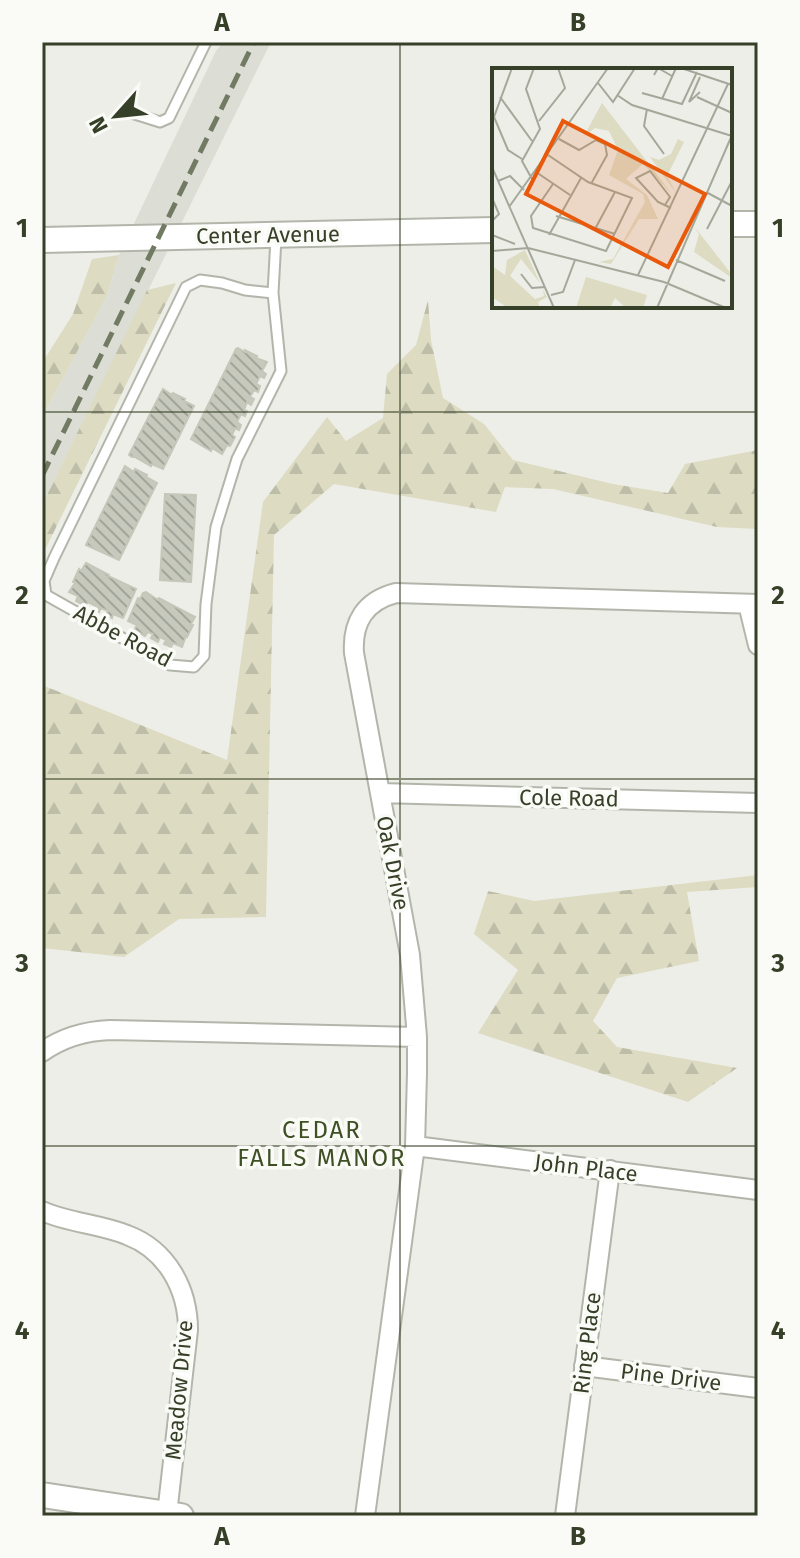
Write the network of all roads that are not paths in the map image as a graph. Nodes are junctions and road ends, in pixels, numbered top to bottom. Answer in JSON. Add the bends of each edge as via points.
{"nodes":[{"id":1,"x":206,"y":42,"type":"edge"},
{"id":2,"x":125,"y":111,"type":"dead end"},
{"id":3,"x":732,"y":224,"type":"edge"},
{"id":4,"x":758,"y":224,"type":"edge"},
{"id":5,"x":492,"y":230,"type":"edge"},
{"id":6,"x":276,"y":235,"type":"junction"},
{"id":7,"x":42,"y":240,"type":"edge"},
{"id":8,"x":273,"y":293,"type":"junction"},
{"id":9,"x":753,"y":604,"type":"edge"},
{"id":10,"x":758,"y":645,"type":"edge"},
{"id":11,"x":380,"y":793,"type":"junction"},
{"id":12,"x":758,"y":803,"type":"edge"},
{"id":13,"x":417,"y":1037,"type":"junction"},
{"id":14,"x":42,"y":1052,"type":"edge"},
{"id":15,"x":415,"y":1146,"type":"junction"},
{"id":16,"x":610,"y":1170,"type":"junction"},
{"id":17,"x":758,"y":1190,"type":"edge"},
{"id":18,"x":42,"y":1211,"type":"edge"},
{"id":19,"x":584,"y":1366,"type":"junction"},
{"id":20,"x":758,"y":1388,"type":"edge"},
{"id":21,"x":42,"y":1495,"type":"edge"},
{"id":22,"x":70,"y":1507,"type":"edge"},
{"id":23,"x":174,"y":1515,"type":"edge"},
{"id":24,"x":365,"y":1516,"type":"edge"},
{"id":25,"x":565,"y":1516,"type":"edge"}],
"edges":[{"from":1,"to":2,"type":"lane","via":[[169,118],[160,122]]},
{"from":3,"to":4,"type":"street"},
{"from":5,"to":6,"type":"street","name":"Center Avenue"},
{"from":6,"to":7,"type":"street","name":"Center Avenue"},
{"from":6,"to":8,"type":"lane","name":"Abbe Road"},
{"from":8,"to":8,"type":"lane","name":"Abbe Road","via":[[281,371],[237,459],[216,527],[204,656],[194,667],[170,665],[46,595],[44,581],[186,287],[200,280]]},
{"from":9,"to":10,"type":"street"},
{"from":9,"to":11,"type":"street","name":"Oak Drive","via":[[396,593],[377,600],[357,623],[353,643]]},
{"from":11,"to":12,"type":"street","name":"Cole Road"},
{"from":11,"to":13,"type":"street","name":"Oak Drive","via":[[410,955]]},
{"from":13,"to":14,"type":"street","via":[[110,1030],[79,1034]]},
{"from":13,"to":15,"type":"street","name":"Oak Drive"},
{"from":15,"to":16,"type":"street","name":"John Place"},
{"from":15,"to":24,"type":"street","name":"Oak Drive"},
{"from":16,"to":17,"type":"street","name":"John Place"},
{"from":16,"to":19,"type":"street","name":"Ring Place"},
{"from":18,"to":23,"type":"street","name":"Meadow Drive","via":[[139,1240],[178,1281],[188,1330]]},
{"from":19,"to":20,"type":"street","name":"Pine Drive"},
{"from":19,"to":25,"type":"street","name":"Ring Place"},
{"from":21,"to":22,"type":"street"},
{"from":22,"to":23,"type":"street"}]}
